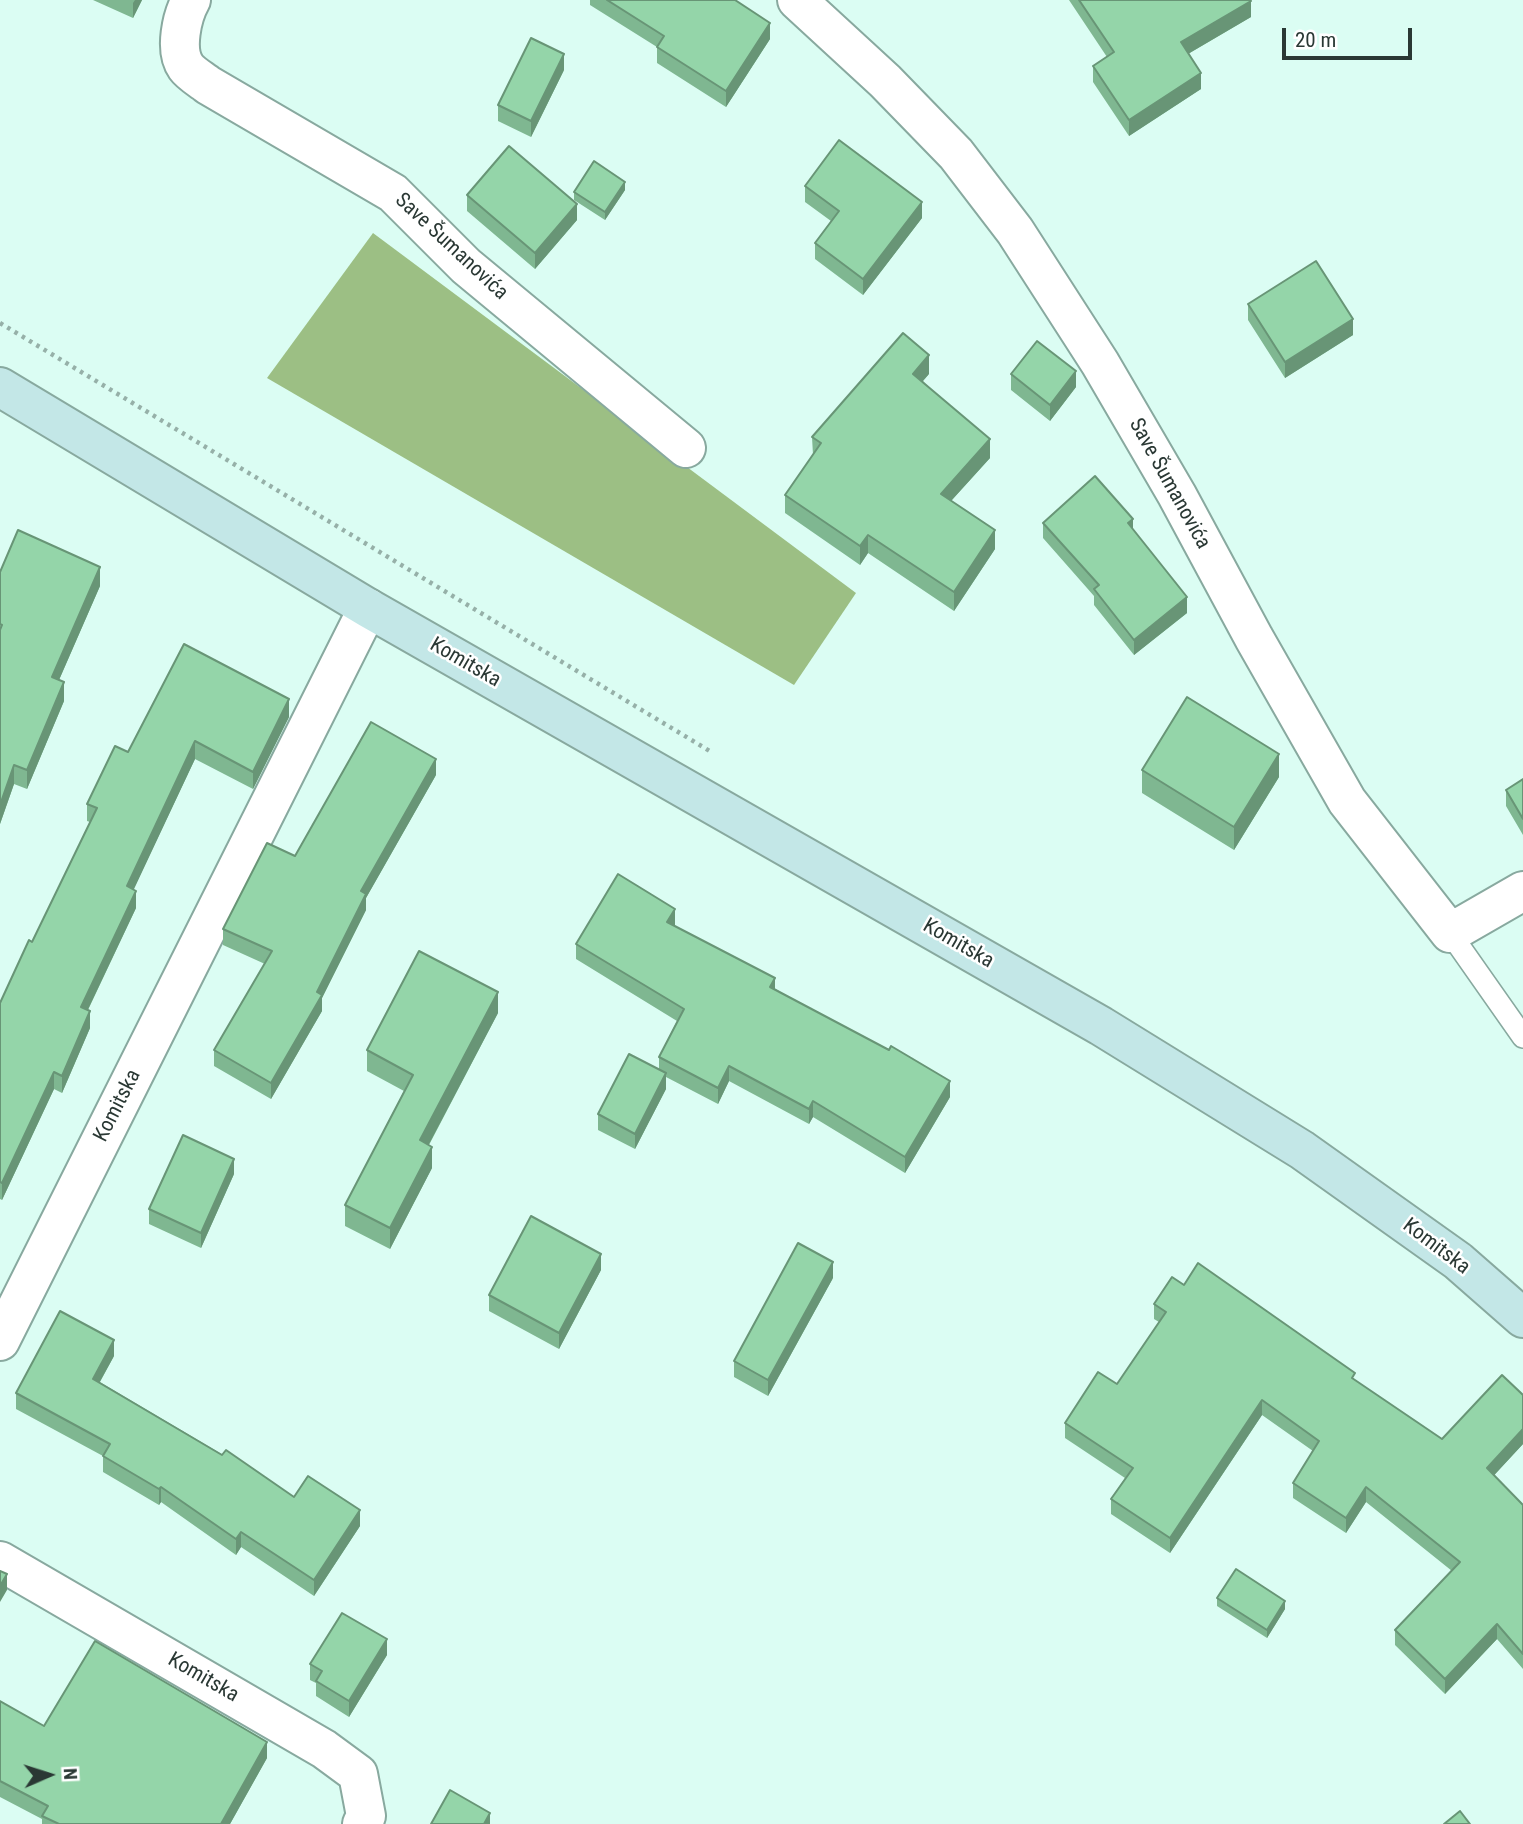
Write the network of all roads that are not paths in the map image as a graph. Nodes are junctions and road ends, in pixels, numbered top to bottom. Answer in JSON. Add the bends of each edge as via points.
{"nodes":[{"id":1,"x":191,"y":0,"type":"edge"},
{"id":2,"x":797,"y":0,"type":"edge"},
{"id":3,"x":0,"y":387,"type":"edge"},
{"id":4,"x":686,"y":447,"type":"dead end"},
{"id":5,"x":368,"y":607,"type":"junction"},
{"id":6,"x":1523,"y":891,"type":"edge"},
{"id":7,"x":1450,"y":933,"type":"junction"},
{"id":8,"x":1523,"y":1037,"type":"edge"},
{"id":9,"x":1523,"y":1318,"type":"edge"},
{"id":10,"x":0,"y":1341,"type":"edge"},
{"id":11,"x":0,"y":1561,"type":"edge"},
{"id":12,"x":362,"y":1824,"type":"edge"}],
"edges":[{"from":1,"to":4,"type":"street","name":"Save Šumanovića","via":[[182,18],[180,43],[185,66],[208,85],[393,193],[466,266]]},
{"from":2,"to":7,"type":"street","name":"Save Šumanovića","via":[[956,154],[1015,231],[1177,495],[1347,801]]},
{"from":3,"to":5,"type":"main road","name":"Komitska"},
{"from":5,"to":9,"type":"main road","name":"Komitska","via":[[1101,1026],[1302,1150],[1458,1261]]},
{"from":5,"to":10,"type":"street","name":"Komitska"},
{"from":6,"to":7,"type":"street"},
{"from":7,"to":8,"type":"lane"},
{"from":11,"to":12,"type":"street","name":"Komitska","via":[[324,1749],[358,1774],[366,1816]]}]}
